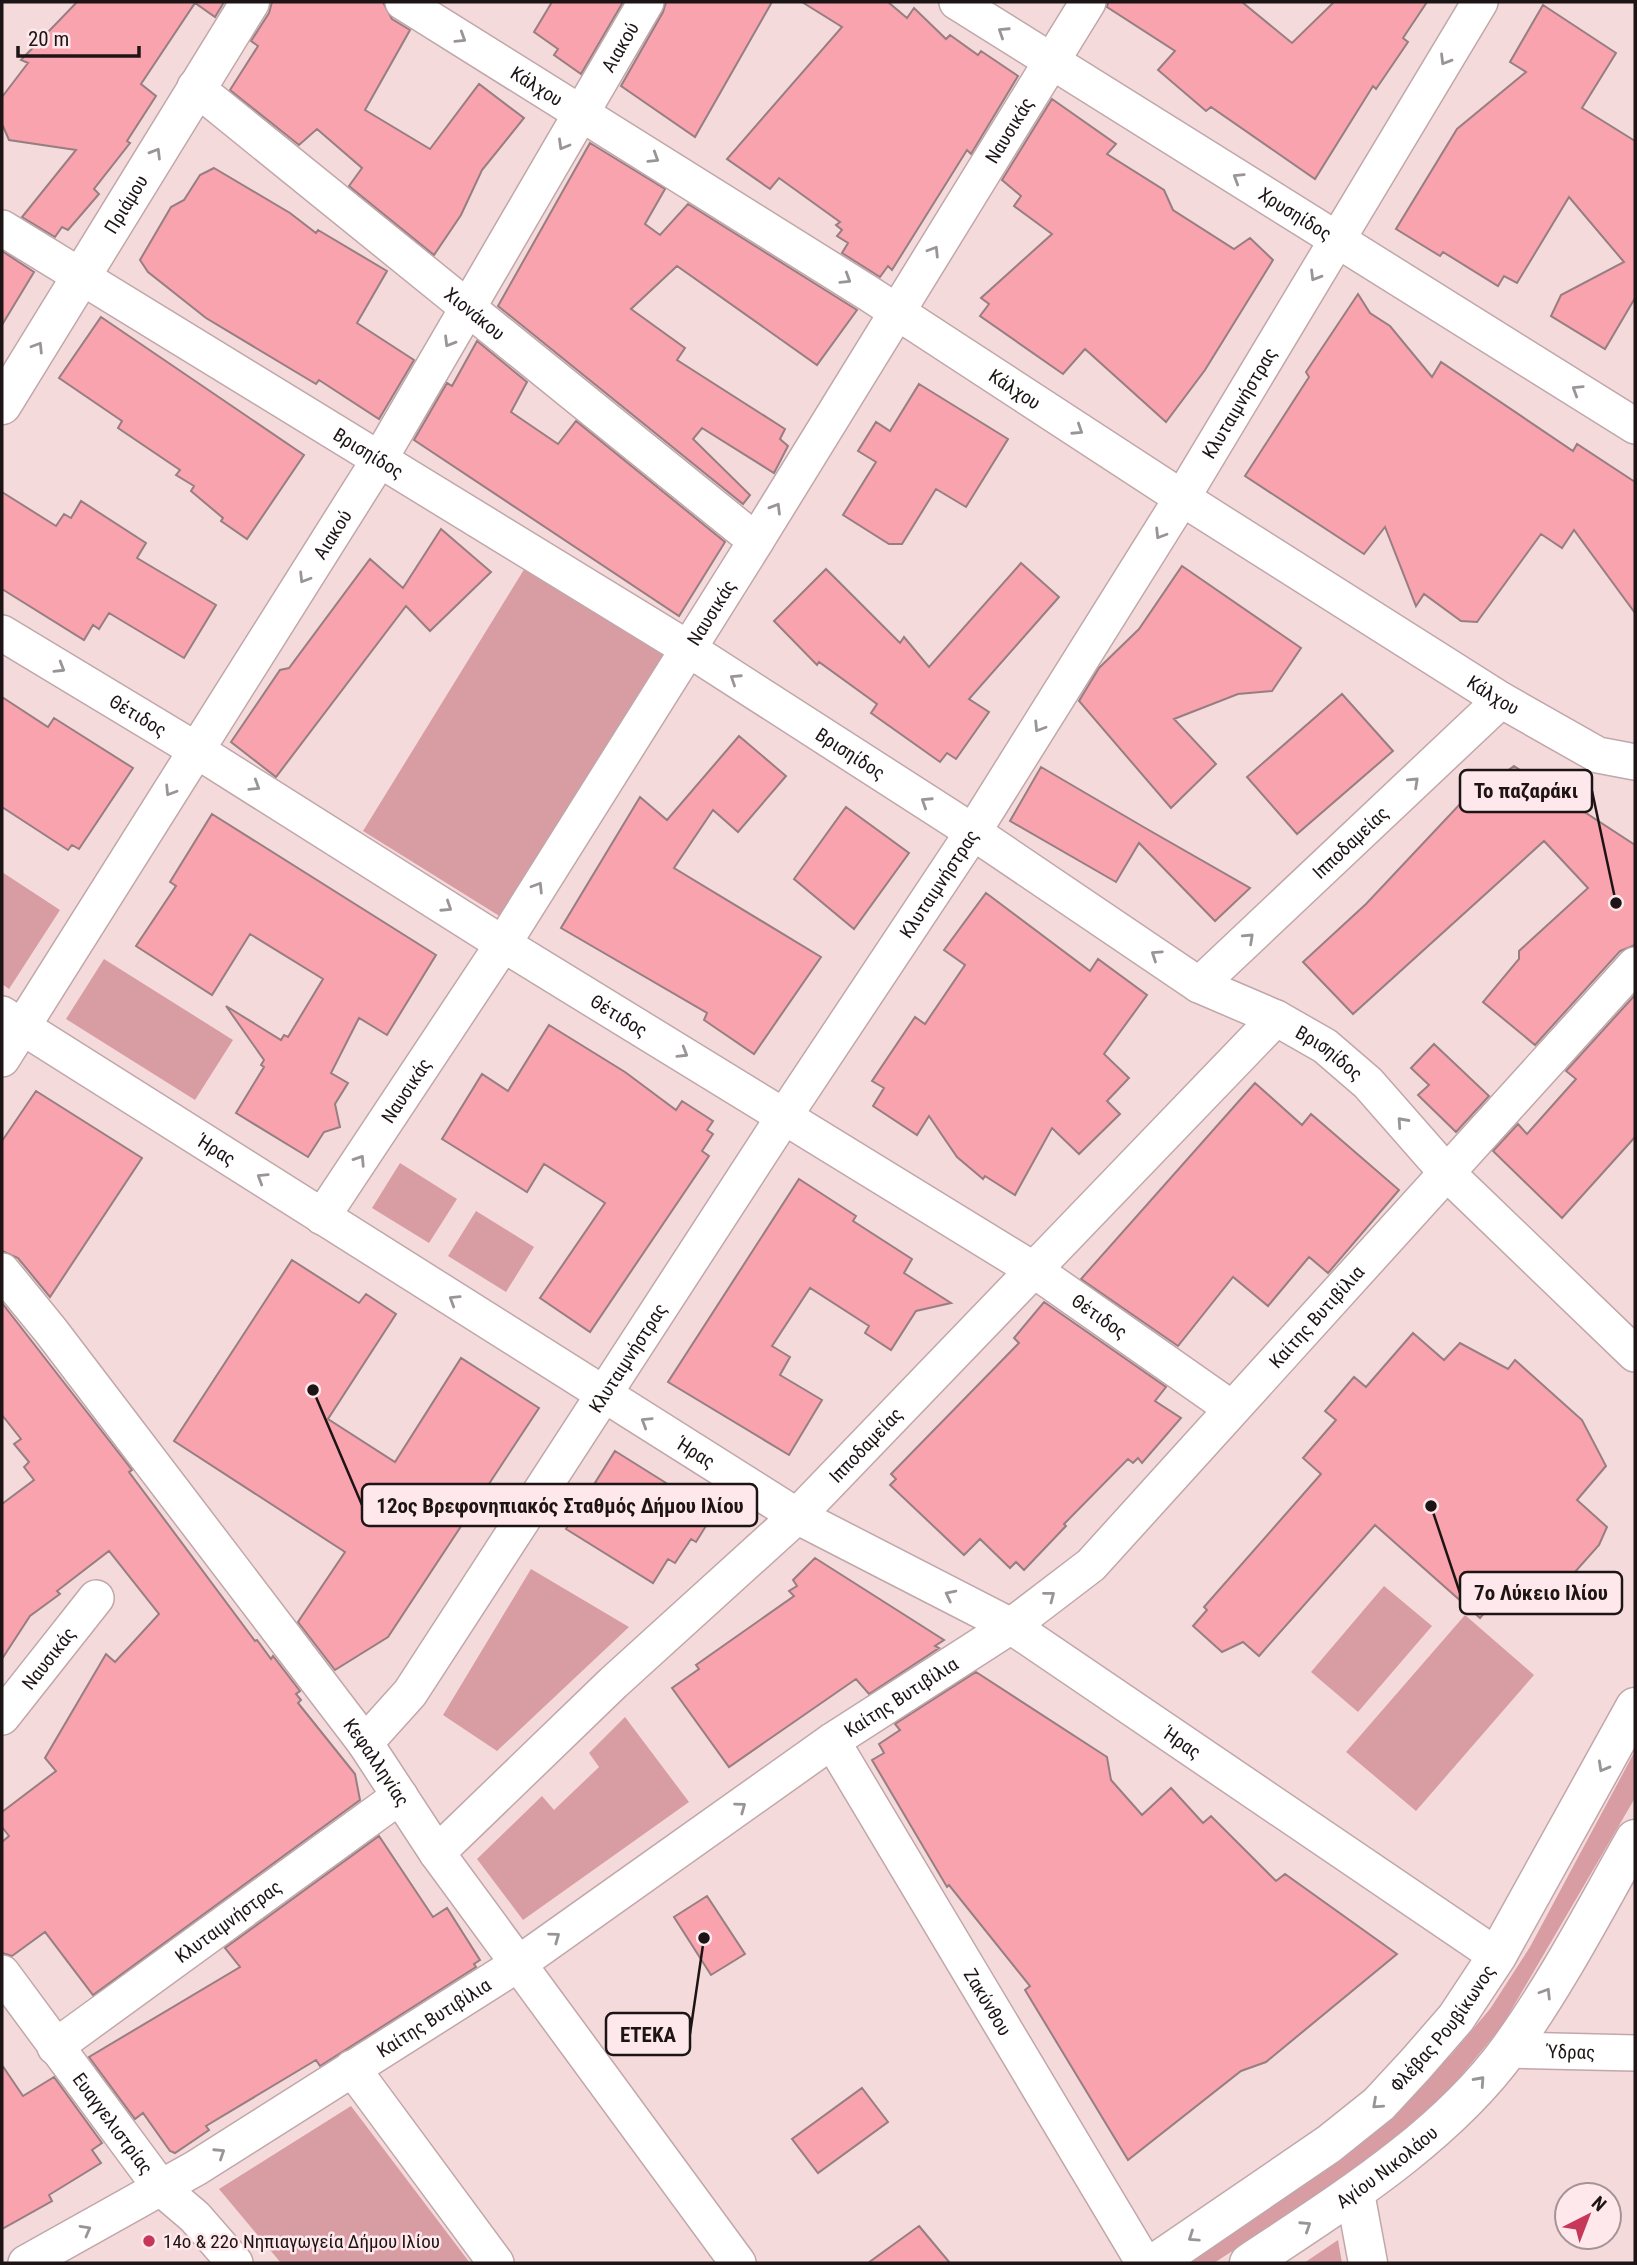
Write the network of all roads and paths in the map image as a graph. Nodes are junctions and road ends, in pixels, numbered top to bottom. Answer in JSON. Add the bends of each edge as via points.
{"nodes":[{"id":1,"x":250,"y":2,"type":"edge"},
{"id":2,"x":403,"y":2,"type":"edge"},
{"id":3,"x":646,"y":2,"type":"edge"},
{"id":4,"x":957,"y":2,"type":"edge"},
{"id":5,"x":1088,"y":2,"type":"edge"},
{"id":6,"x":1480,"y":2,"type":"edge"},
{"id":7,"x":1051,"y":62,"type":"junction"},
{"id":8,"x":195,"y":87,"type":"junction"},
{"id":9,"x":582,"y":112,"type":"junction"},
{"id":10,"x":2,"y":228,"type":"edge"},
{"id":11,"x":1337,"y":241,"type":"junction"},
{"id":12,"x":82,"y":276,"type":"junction"},
{"id":13,"x":468,"y":310,"type":"junction"},
{"id":14,"x":896,"y":313,"type":"junction"},
{"id":15,"x":2,"y":405,"type":"edge"},
{"id":16,"x":1635,"y":426,"type":"edge"},
{"id":17,"x":379,"y":460,"type":"junction"},
{"id":18,"x":1182,"y":498,"type":"junction"},
{"id":19,"x":756,"y":541,"type":"junction"},
{"id":20,"x":2,"y":633,"type":"edge"},
{"id":21,"x":687,"y":648,"type":"junction"},
{"id":22,"x":1501,"y":700,"type":"junction"},
{"id":23,"x":196,"y":750,"type":"junction"},
{"id":24,"x":1635,"y":762,"type":"edge"},
{"id":25,"x":973,"y":832,"type":"junction"},
{"id":26,"x":503,"y":944,"type":"junction"},
{"id":27,"x":1635,"y":965,"type":"edge"},
{"id":28,"x":1199,"y":985,"type":"junction"},
{"id":29,"x":1276,"y":1018,"type":"junction"},
{"id":30,"x":12,"y":1020,"type":"edge"},
{"id":31,"x":2,"y":1059,"type":"edge"},
{"id":32,"x":785,"y":1115,"type":"junction"},
{"id":33,"x":1447,"y":1173,"type":"junction"},
{"id":34,"x":323,"y":1217,"type":"junction"},
{"id":35,"x":1034,"y":1270,"type":"junction"},
{"id":36,"x":2,"y":1271,"type":"edge"},
{"id":37,"x":1635,"y":1353,"type":"edge"},
{"id":38,"x":603,"y":1396,"type":"junction"},
{"id":39,"x":1231,"y":1408,"type":"junction"},
{"id":40,"x":797,"y":1516,"type":"junction"},
{"id":41,"x":96,"y":1598,"type":"dead end"},
{"id":42,"x":1011,"y":1626,"type":"junction"},
{"id":43,"x":1635,"y":1707,"type":"edge"},
{"id":44,"x":2,"y":1717,"type":"edge"},
{"id":45,"x":832,"y":1741,"type":"junction"},
{"id":46,"x":365,"y":1743,"type":"junction"},
{"id":47,"x":400,"y":1796,"type":"junction"},
{"id":48,"x":1635,"y":1839,"type":"edge"},
{"id":49,"x":438,"y":1853,"type":"junction"},
{"id":50,"x":1497,"y":1956,"type":"junction"},
{"id":51,"x":517,"y":1964,"type":"junction"},
{"id":52,"x":2,"y":1973,"type":"edge"},
{"id":53,"x":55,"y":2047,"type":"junction"},
{"id":54,"x":1508,"y":2050,"type":"junction"},
{"id":55,"x":1635,"y":2053,"type":"edge"},
{"id":56,"x":352,"y":2068,"type":"junction"},
{"id":57,"x":161,"y":2188,"type":"junction"},
{"id":58,"x":1355,"y":2193,"type":"junction"},
{"id":59,"x":26,"y":2263,"type":"edge"},
{"id":60,"x":234,"y":2263,"type":"edge"},
{"id":61,"x":496,"y":2263,"type":"edge"},
{"id":62,"x":738,"y":2263,"type":"edge"},
{"id":63,"x":1144,"y":2263,"type":"edge"},
{"id":64,"x":1155,"y":2263,"type":"edge"},
{"id":65,"x":1249,"y":2263,"type":"edge"},
{"id":66,"x":1368,"y":2263,"type":"edge"}],
"edges":[{"from":1,"to":8,"type":"street","name":"Πριάμου"},
{"from":2,"to":9,"type":"street","name":"Κάλχου","one_way":true},
{"from":3,"to":9,"type":"street","name":"Αιακού"},
{"from":7,"to":4,"type":"street","name":"Χρυσηίδος","one_way":true},
{"from":5,"to":7,"type":"street","name":"Ναυσικάς"},
{"from":6,"to":11,"type":"street","name":"Κλυταιμνήστρας","one_way":true},
{"from":11,"to":7,"type":"street","name":"Χρυσηίδος","one_way":true},
{"from":14,"to":7,"type":"street","name":"Ναυσικάς","one_way":true},
{"from":12,"to":8,"type":"street","name":"Πριάμου","one_way":true},
{"from":8,"to":13,"type":"street","name":"Χιονάκου"},
{"from":9,"to":13,"type":"street","name":"Αιακού","one_way":true},
{"from":9,"to":14,"type":"street","name":"Κάλχου","one_way":true},
{"from":10,"to":12,"type":"street","name":"Βρισηίδος"},
{"from":16,"to":11,"type":"street","name":"Χρυσηίδος","one_way":true},
{"from":11,"to":18,"type":"street","name":"Κλυταιμνήστρας","one_way":true},
{"from":15,"to":12,"type":"street","name":"Πριάμου","one_way":true},
{"from":12,"to":17,"type":"street","name":"Βρισηίδος"},
{"from":13,"to":17,"type":"street","name":"Αιακού","one_way":true},
{"from":13,"to":19,"type":"street","name":"Χιονάκου"},
{"from":14,"to":18,"type":"street","name":"Κάλχου","one_way":true},
{"from":19,"to":14,"type":"street","name":"Ναυσικάς","one_way":true},
{"from":17,"to":21,"type":"street","name":"Βρισηίδος"},
{"from":17,"to":23,"type":"street","name":"Αιακού","one_way":true},
{"from":18,"to":22,"type":"street","name":"Κάλχου"},
{"from":18,"to":25,"type":"street","name":"Κλυταιμνήστρας","one_way":true},
{"from":19,"to":21,"type":"street","name":"Ναυσικάς"},
{"from":20,"to":23,"type":"street","name":"Θέτιδος","one_way":true},
{"from":25,"to":21,"type":"street","name":"Βρισηίδος","one_way":true},
{"from":26,"to":21,"type":"street","name":"Ναυσικάς","one_way":true},
{"from":22,"to":24,"type":"street","name":"Κάλχου","via":[[1598,755]]},
{"from":28,"to":22,"type":"street","name":"Ιπποδαμείας","one_way":true},
{"from":23,"to":26,"type":"street","name":"Θέτιδος","one_way":true},
{"from":23,"to":30,"type":"street","name":"Αιακού","one_way":true},
{"from":28,"to":25,"type":"street","name":"Βρισηίδος","one_way":true},
{"from":25,"to":32,"type":"street","name":"Κλυταιμνήστρας"},
{"from":26,"to":32,"type":"street","name":"Θέτιδος","one_way":true},
{"from":34,"to":26,"type":"street","name":"Ναυσικάς","one_way":true},
{"from":27,"to":33,"type":"street","name":"Καίτης Βυτιβίλια"},
{"from":28,"to":29,"type":"street","name":"Βρισηίδος"},
{"from":33,"to":29,"type":"street","name":"Βρισηίδος","one_way":true,"via":[[1367,1083],[1325,1046]]},
{"from":29,"to":35,"type":"street","name":"Ιπποδαμείας"},
{"from":30,"to":31,"type":"street","name":"Αιακού"},
{"from":34,"to":30,"type":"street","name":"Ήρας","one_way":true},
{"from":32,"to":35,"type":"street","name":"Θέτιδος"},
{"from":32,"to":38,"type":"street","name":"Κλυταιμνήστρας"},
{"from":33,"to":37,"type":"street","name":"Βρισηίδος"},
{"from":33,"to":39,"type":"street","name":"Καίτης Βυτιβίλια"},
{"from":38,"to":34,"type":"street","name":"Ήρας","one_way":true},
{"from":35,"to":39,"type":"street","name":"Θέτιδος"},
{"from":35,"to":40,"type":"street","name":"Ιπποδαμείας"},
{"from":36,"to":46,"type":"street","name":"Κεφαλληνίας"},
{"from":40,"to":38,"type":"street","name":"Ήρας","one_way":true},
{"from":38,"to":46,"type":"street","name":"Κλυταιμνήστρας","via":[[410,1693]]},
{"from":42,"to":39,"type":"street","name":"Καίτης Βυτιβίλια","one_way":true,"via":[[1090,1565]]},
{"from":42,"to":40,"type":"street","name":"Ήρας","one_way":true},
{"from":40,"to":49,"type":"street","name":"Ιπποδαμείας","via":[[613,1683]]},
{"from":41,"to":44,"type":"street","name":"Ναυσικάς"},
{"from":42,"to":45,"type":"street","name":"Καίτης Βυτιβίλια"},
{"from":42,"to":50,"type":"street","name":"Ήρας"},
{"from":43,"to":50,"type":"street","name":"Φλέβας Ρουβίκωνος","one_way":true},
{"from":51,"to":45,"type":"street","name":"Καίτης Βυτιβίλια","one_way":true},
{"from":45,"to":63,"type":"street","name":"Ζακύνθου"},
{"from":46,"to":47,"type":"street","name":"Κεφαλληνίας"},
{"from":47,"to":49,"type":"street","name":"Κεφαλληνίας"},
{"from":47,"to":53,"type":"street","name":"Κλυταιμνήστρας"},
{"from":54,"to":48,"type":"street","one_way":true},
{"from":49,"to":51,"type":"street","name":"Κεφαλληνίας"},
{"from":50,"to":64,"type":"street","name":"Φλέβας Ρουβίκωνος","one_way":true,"via":[[1456,2018],[1379,2104],[1329,2144]]},
{"from":51,"to":56,"type":"street","name":"Καίτης Βυτιβίλια"},
{"from":51,"to":62,"type":"street","name":"Κεφαλληνίας"},
{"from":52,"to":53,"type":"street","name":"Ευαγγελιστρίας"},
{"from":53,"to":57,"type":"street","name":"Ευαγγελιστρίας"},
{"from":54,"to":55,"type":"street","name":"Ύδρας"},
{"from":58,"to":54,"type":"street","name":"Αγίου Νικολάου","one_way":true,"via":[[1419,2143]]},
{"from":57,"to":56,"type":"street","name":"Καίτης Βυτιβίλια","one_way":true},
{"from":56,"to":61,"type":"street"},
{"from":59,"to":57,"type":"street","name":"Καίτης Βυτιβίλια","one_way":true},
{"from":57,"to":60,"type":"street","name":"Ευαγγελιστρίας","via":[[195,2217]]},
{"from":65,"to":58,"type":"street","name":"Αγίου Νικολάου","one_way":true},
{"from":58,"to":66,"type":"street"}]}
